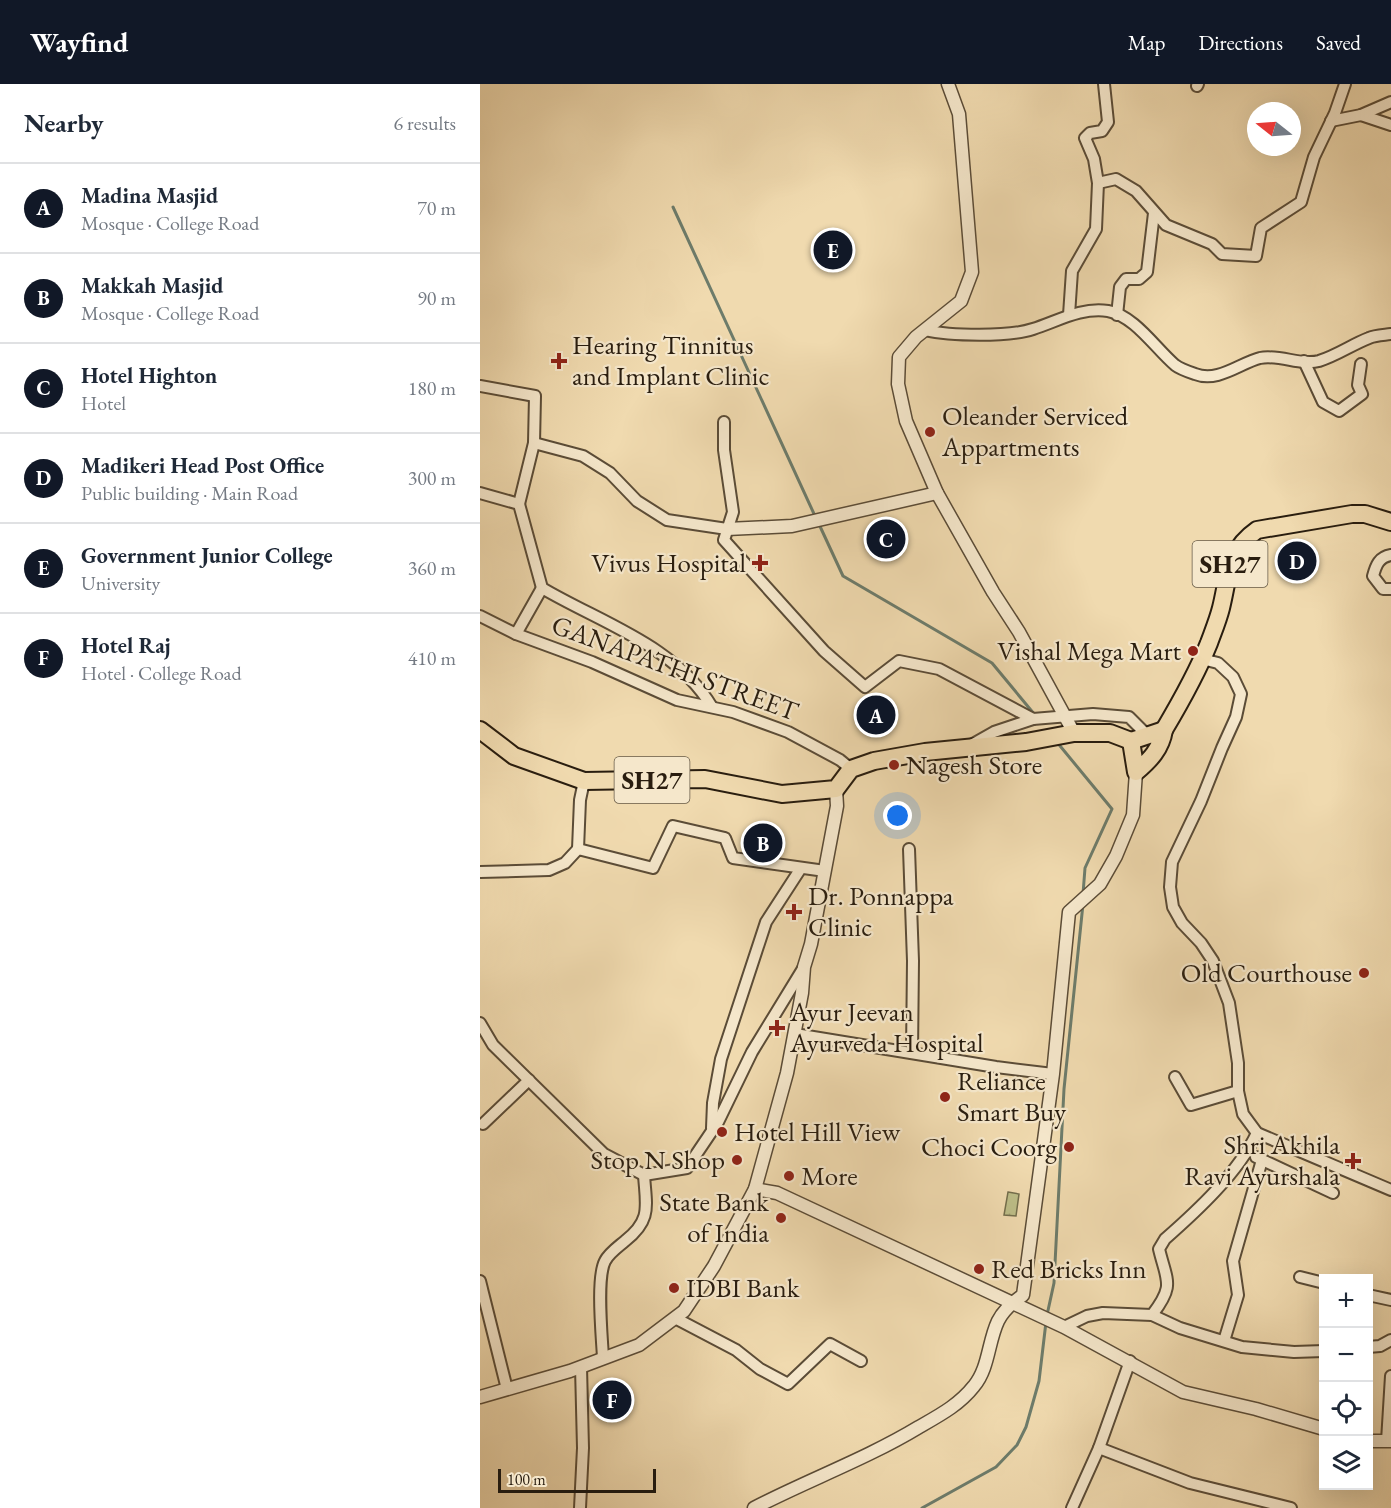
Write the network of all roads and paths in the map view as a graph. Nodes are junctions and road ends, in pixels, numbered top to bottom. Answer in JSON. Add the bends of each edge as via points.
{"nodes":[{"id":1,"x":948,"y":84,"type":"edge"},
{"id":2,"x":1104,"y":84,"type":"edge"},
{"id":3,"x":1345,"y":84,"type":"edge"},
{"id":4,"x":1391,"y":102,"type":"edge"},
{"id":5,"x":1361,"y":115,"type":"junction"},
{"id":6,"x":1331,"y":121,"type":"junction"},
{"id":7,"x":1391,"y":125,"type":"edge"},
{"id":8,"x":1098,"y":183,"type":"junction"},
{"id":9,"x":1154,"y":213,"type":"junction"},
{"id":10,"x":1069,"y":315,"type":"junction"},
{"id":11,"x":1117,"y":315,"type":"junction"},
{"id":12,"x":925,"y":330,"type":"junction"},
{"id":13,"x":1391,"y":334,"type":"edge"},
{"id":14,"x":1304,"y":361,"type":"junction"},
{"id":15,"x":1361,"y":364,"type":"dead end"},
{"id":16,"x":480,"y":386,"type":"edge"},
{"id":17,"x":724,"y":422,"type":"dead end"},
{"id":18,"x":534,"y":443,"type":"junction"},
{"id":19,"x":480,"y":493,"type":"edge"},
{"id":20,"x":937,"y":494,"type":"junction"},
{"id":21,"x":519,"y":504,"type":"junction"},
{"id":22,"x":1391,"y":522,"type":"edge"},
{"id":23,"x":727,"y":529,"type":"junction"},
{"id":24,"x":1391,"y":555,"type":"edge"},
{"id":25,"x":542,"y":588,"type":"junction"},
{"id":26,"x":1391,"y":589,"type":"edge"},
{"id":27,"x":480,"y":616,"type":"edge"},
{"id":28,"x":516,"y":634,"type":"junction"},
{"id":29,"x":1202,"y":659,"type":"junction"},
{"id":30,"x":712,"y":707,"type":"junction"},
{"id":31,"x":1065,"y":716,"type":"junction"},
{"id":32,"x":1033,"y":719,"type":"junction"},
{"id":33,"x":480,"y":730,"type":"edge"},
{"id":34,"x":1074,"y":733,"type":"junction"},
{"id":35,"x":1156,"y":733,"type":"junction"},
{"id":36,"x":1131,"y":741,"type":"junction"},
{"id":37,"x":966,"y":748,"type":"junction"},
{"id":38,"x":851,"y":769,"type":"junction"},
{"id":39,"x":1136,"y":772,"type":"junction"},
{"id":40,"x":584,"y":781,"type":"junction"},
{"id":41,"x":836,"y":789,"type":"junction"},
{"id":42,"x":578,"y":849,"type":"junction"},
{"id":43,"x":909,"y":849,"type":"dead end"},
{"id":44,"x":801,"y":868,"type":"junction"},
{"id":45,"x":825,"y":871,"type":"junction"},
{"id":46,"x":480,"y":872,"type":"edge"},
{"id":47,"x":804,"y":967,"type":"junction"},
{"id":48,"x":480,"y":1023,"type":"edge"},
{"id":49,"x":795,"y":1034,"type":"junction"},
{"id":50,"x":912,"y":1053,"type":"junction"},
{"id":51,"x":1053,"y":1074,"type":"junction"},
{"id":52,"x":1175,"y":1077,"type":"dead end"},
{"id":53,"x":529,"y":1080,"type":"junction"},
{"id":54,"x":1238,"y":1091,"type":"junction"},
{"id":55,"x":483,"y":1124,"type":"dead end"},
{"id":56,"x":712,"y":1131,"type":"junction"},
{"id":57,"x":1257,"y":1133,"type":"junction"},
{"id":58,"x":1247,"y":1153,"type":"junction"},
{"id":59,"x":1262,"y":1160,"type":"junction"},
{"id":60,"x":644,"y":1175,"type":"junction"},
{"id":61,"x":1391,"y":1183,"type":"edge"},
{"id":62,"x":1379,"y":1185,"type":"junction"},
{"id":63,"x":755,"y":1189,"type":"junction"},
{"id":64,"x":1391,"y":1190,"type":"edge"},
{"id":65,"x":1333,"y":1193,"type":"dead end"},
{"id":66,"x":1300,"y":1277,"type":"dead end"},
{"id":67,"x":480,"y":1281,"type":"edge"},
{"id":68,"x":1319,"y":1282,"type":"edge"},
{"id":69,"x":1373,"y":1297,"type":"edge"},
{"id":70,"x":1391,"y":1300,"type":"edge"},
{"id":71,"x":1012,"y":1303,"type":"junction"},
{"id":72,"x":1152,"y":1315,"type":"junction"},
{"id":73,"x":675,"y":1318,"type":"junction"},
{"id":74,"x":1064,"y":1327,"type":"junction"},
{"id":75,"x":1391,"y":1340,"type":"edge"},
{"id":76,"x":1224,"y":1341,"type":"junction"},
{"id":77,"x":1373,"y":1347,"type":"edge"},
{"id":78,"x":1319,"y":1351,"type":"edge"},
{"id":79,"x":603,"y":1358,"type":"junction"},
{"id":80,"x":861,"y":1361,"type":"dead end"},
{"id":81,"x":1130,"y":1361,"type":"junction"},
{"id":82,"x":581,"y":1367,"type":"junction"},
{"id":83,"x":1391,"y":1376,"type":"edge"},
{"id":84,"x":507,"y":1389,"type":"junction"},
{"id":85,"x":480,"y":1397,"type":"edge"},
{"id":86,"x":1319,"y":1428,"type":"edge"},
{"id":87,"x":1373,"y":1441,"type":"edge"},
{"id":88,"x":1389,"y":1441,"type":"edge"},
{"id":89,"x":1099,"y":1448,"type":"junction"},
{"id":90,"x":580,"y":1508,"type":"edge"},
{"id":91,"x":754,"y":1508,"type":"edge"},
{"id":92,"x":1072,"y":1508,"type":"edge"},
{"id":93,"x":1292,"y":1508,"type":"edge"}],
"edges":[{"from":1,"to":12,"type":"street","via":[[959,114],[972,272],[962,301]]},
{"from":2,"to":8,"type":"street","via":[[1108,122],[1102,131],[1085,138]]},
{"from":3,"to":6,"type":"street"},
{"from":4,"to":5,"type":"street"},
{"from":5,"to":6,"type":"street"},
{"from":5,"to":7,"type":"street"},
{"from":6,"to":9,"type":"street","via":[[1314,158],[1301,202],[1261,228],[1256,256],[1222,254],[1212,244],[1166,225]]},
{"from":8,"to":9,"type":"street","via":[[1116,179],[1136,191]]},
{"from":8,"to":10,"type":"street","via":[[1096,229],[1072,271]]},
{"from":9,"to":11,"type":"street","via":[[1147,272],[1139,279],[1126,279],[1120,287]]},
{"from":10,"to":11,"type":"street","via":[[1109,311]]},
{"from":10,"to":12,"type":"street","via":[[1032,329],[992,334]]},
{"from":11,"to":14,"type":"street","via":[[1128,320],[1177,367],[1199,376],[1222,374],[1260,358]]},
{"from":12,"to":20,"type":"street","via":[[898,357],[898,384],[906,421]]},
{"from":13,"to":14,"type":"street","via":[[1370,337],[1316,362]]},
{"from":14,"to":15,"type":"street","via":[[1323,402],[1339,411],[1362,394],[1358,385]]},
{"from":16,"to":18,"type":"street","via":[[535,396]]},
{"from":17,"to":23,"type":"street","via":[[732,512]]},
{"from":18,"to":21,"type":"street"},
{"from":18,"to":23,"type":"street","via":[[583,456],[610,473],[637,501],[667,520]]},
{"from":19,"to":21,"type":"street"},
{"from":20,"to":23,"type":"street","via":[[792,526]]},
{"from":20,"to":31,"type":"street"},
{"from":21,"to":25,"type":"street"},
{"from":22,"to":29,"type":"main road","number":"SH27","via":[[1352,514],[1265,528],[1244,539],[1230,564],[1221,607]]},
{"from":23,"to":32,"type":"street","via":[[724,540],[824,651],[865,687],[899,661],[939,669]]},
{"from":24,"to":26,"type":"street","via":[[1377,563],[1373,576],[1383,589]]},
{"from":25,"to":28,"type":"street"},
{"from":25,"to":30,"type":"street","via":[[640,640],[701,688]]},
{"from":27,"to":28,"type":"street","name":"GANAPATHI STREET"},
{"from":28,"to":30,"type":"street","name":"GANAPATHI STREET","via":[[677,700]]},
{"from":29,"to":35,"type":"main road","number":"SH27"},
{"from":29,"to":54,"type":"street","via":[[1218,663],[1233,677],[1241,694],[1236,717],[1172,862],[1170,887],[1173,907],[1213,961],[1229,1003]]},
{"from":30,"to":38,"type":"street","name":"GANAPATHI STREET","via":[[788,732]]},
{"from":31,"to":32,"type":"street"},
{"from":31,"to":34,"type":"street"},
{"from":31,"to":35,"type":"street","via":[[1129,717]]},
{"from":32,"to":37,"type":"street","via":[[994,732]]},
{"from":33,"to":40,"type":"main road","number":"SH27","via":[[514,756]]},
{"from":34,"to":36,"type":"main road","via":[[1110,733]]},
{"from":34,"to":37,"type":"main road"},
{"from":35,"to":36,"type":"main road"},
{"from":35,"to":39,"type":"main road","number":"SH27","via":[[1162,740],[1154,755]]},
{"from":36,"to":39,"type":"main road"},
{"from":37,"to":38,"type":"main road","via":[[874,761]]},
{"from":38,"to":41,"type":"main road"},
{"from":39,"to":51,"type":"street","via":[[1133,815],[1116,856],[1100,884],[1069,912]]},
{"from":40,"to":41,"type":"main road","number":"SH27","via":[[705,779],[782,794]]},
{"from":40,"to":42,"type":"street"},
{"from":41,"to":45,"type":"street","via":[[837,806]]},
{"from":42,"to":44,"type":"street","via":[[653,868],[673,826],[725,838],[733,858]]},
{"from":42,"to":46,"type":"street","via":[[565,863],[549,870]]},
{"from":43,"to":50,"type":"street"},
{"from":44,"to":45,"type":"street"},
{"from":44,"to":56,"type":"street","via":[[766,922],[731,1024],[713,1103]]},
{"from":45,"to":47,"type":"street"},
{"from":47,"to":49,"type":"street"},
{"from":47,"to":56,"type":"street","via":[[752,1052]]},
{"from":48,"to":53,"type":"street","via":[[493,1045]]},
{"from":49,"to":50,"type":"street"},
{"from":49,"to":63,"type":"street"},
{"from":50,"to":51,"type":"street"},
{"from":51,"to":71,"type":"street","via":[[1023,1295]]},
{"from":52,"to":54,"type":"street","via":[[1191,1105]]},
{"from":53,"to":55,"type":"street"},
{"from":53,"to":60,"type":"street","via":[[604,1154]]},
{"from":54,"to":57,"type":"street","via":[[1243,1114]]},
{"from":56,"to":60,"type":"street","via":[[687,1168]]},
{"from":57,"to":58,"type":"street"},
{"from":57,"to":62,"type":"street"},
{"from":58,"to":59,"type":"street"},
{"from":58,"to":72,"type":"street","via":[[1159,1249],[1169,1287]]},
{"from":59,"to":65,"type":"street"},
{"from":59,"to":76,"type":"street","via":[[1233,1261],[1238,1295]]},
{"from":60,"to":79,"type":"street","via":[[647,1208],[642,1223],[608,1255],[602,1268]]},
{"from":61,"to":62,"type":"street"},
{"from":62,"to":64,"type":"street"},
{"from":63,"to":71,"type":"street","via":[[777,1193]]},
{"from":63,"to":73,"type":"street","via":[[714,1266]]},
{"from":66,"to":68,"type":"street"},
{"from":67,"to":84,"type":"street"},
{"from":69,"to":70,"type":"street"},
{"from":71,"to":74,"type":"street"},
{"from":71,"to":91,"type":"street","via":[[998,1320],[976,1384],[954,1407],[858,1460]]},
{"from":72,"to":74,"type":"street","via":[[1103,1313]]},
{"from":72,"to":76,"type":"street"},
{"from":73,"to":79,"type":"street","via":[[639,1345]]},
{"from":73,"to":80,"type":"street","via":[[736,1350],[788,1384],[830,1344]]},
{"from":74,"to":81,"type":"street"},
{"from":75,"to":77,"type":"street"},
{"from":76,"to":78,"type":"street","via":[[1242,1347]]},
{"from":79,"to":82,"type":"street"},
{"from":81,"to":86,"type":"street","via":[[1183,1392]]},
{"from":81,"to":89,"type":"street"},
{"from":82,"to":84,"type":"street"},
{"from":82,"to":90,"type":"street"},
{"from":83,"to":88,"type":"street"},
{"from":84,"to":85,"type":"street"},
{"from":87,"to":88,"type":"street"},
{"from":89,"to":92,"type":"street"},
{"from":89,"to":93,"type":"street","via":[[1190,1483]]}]}
